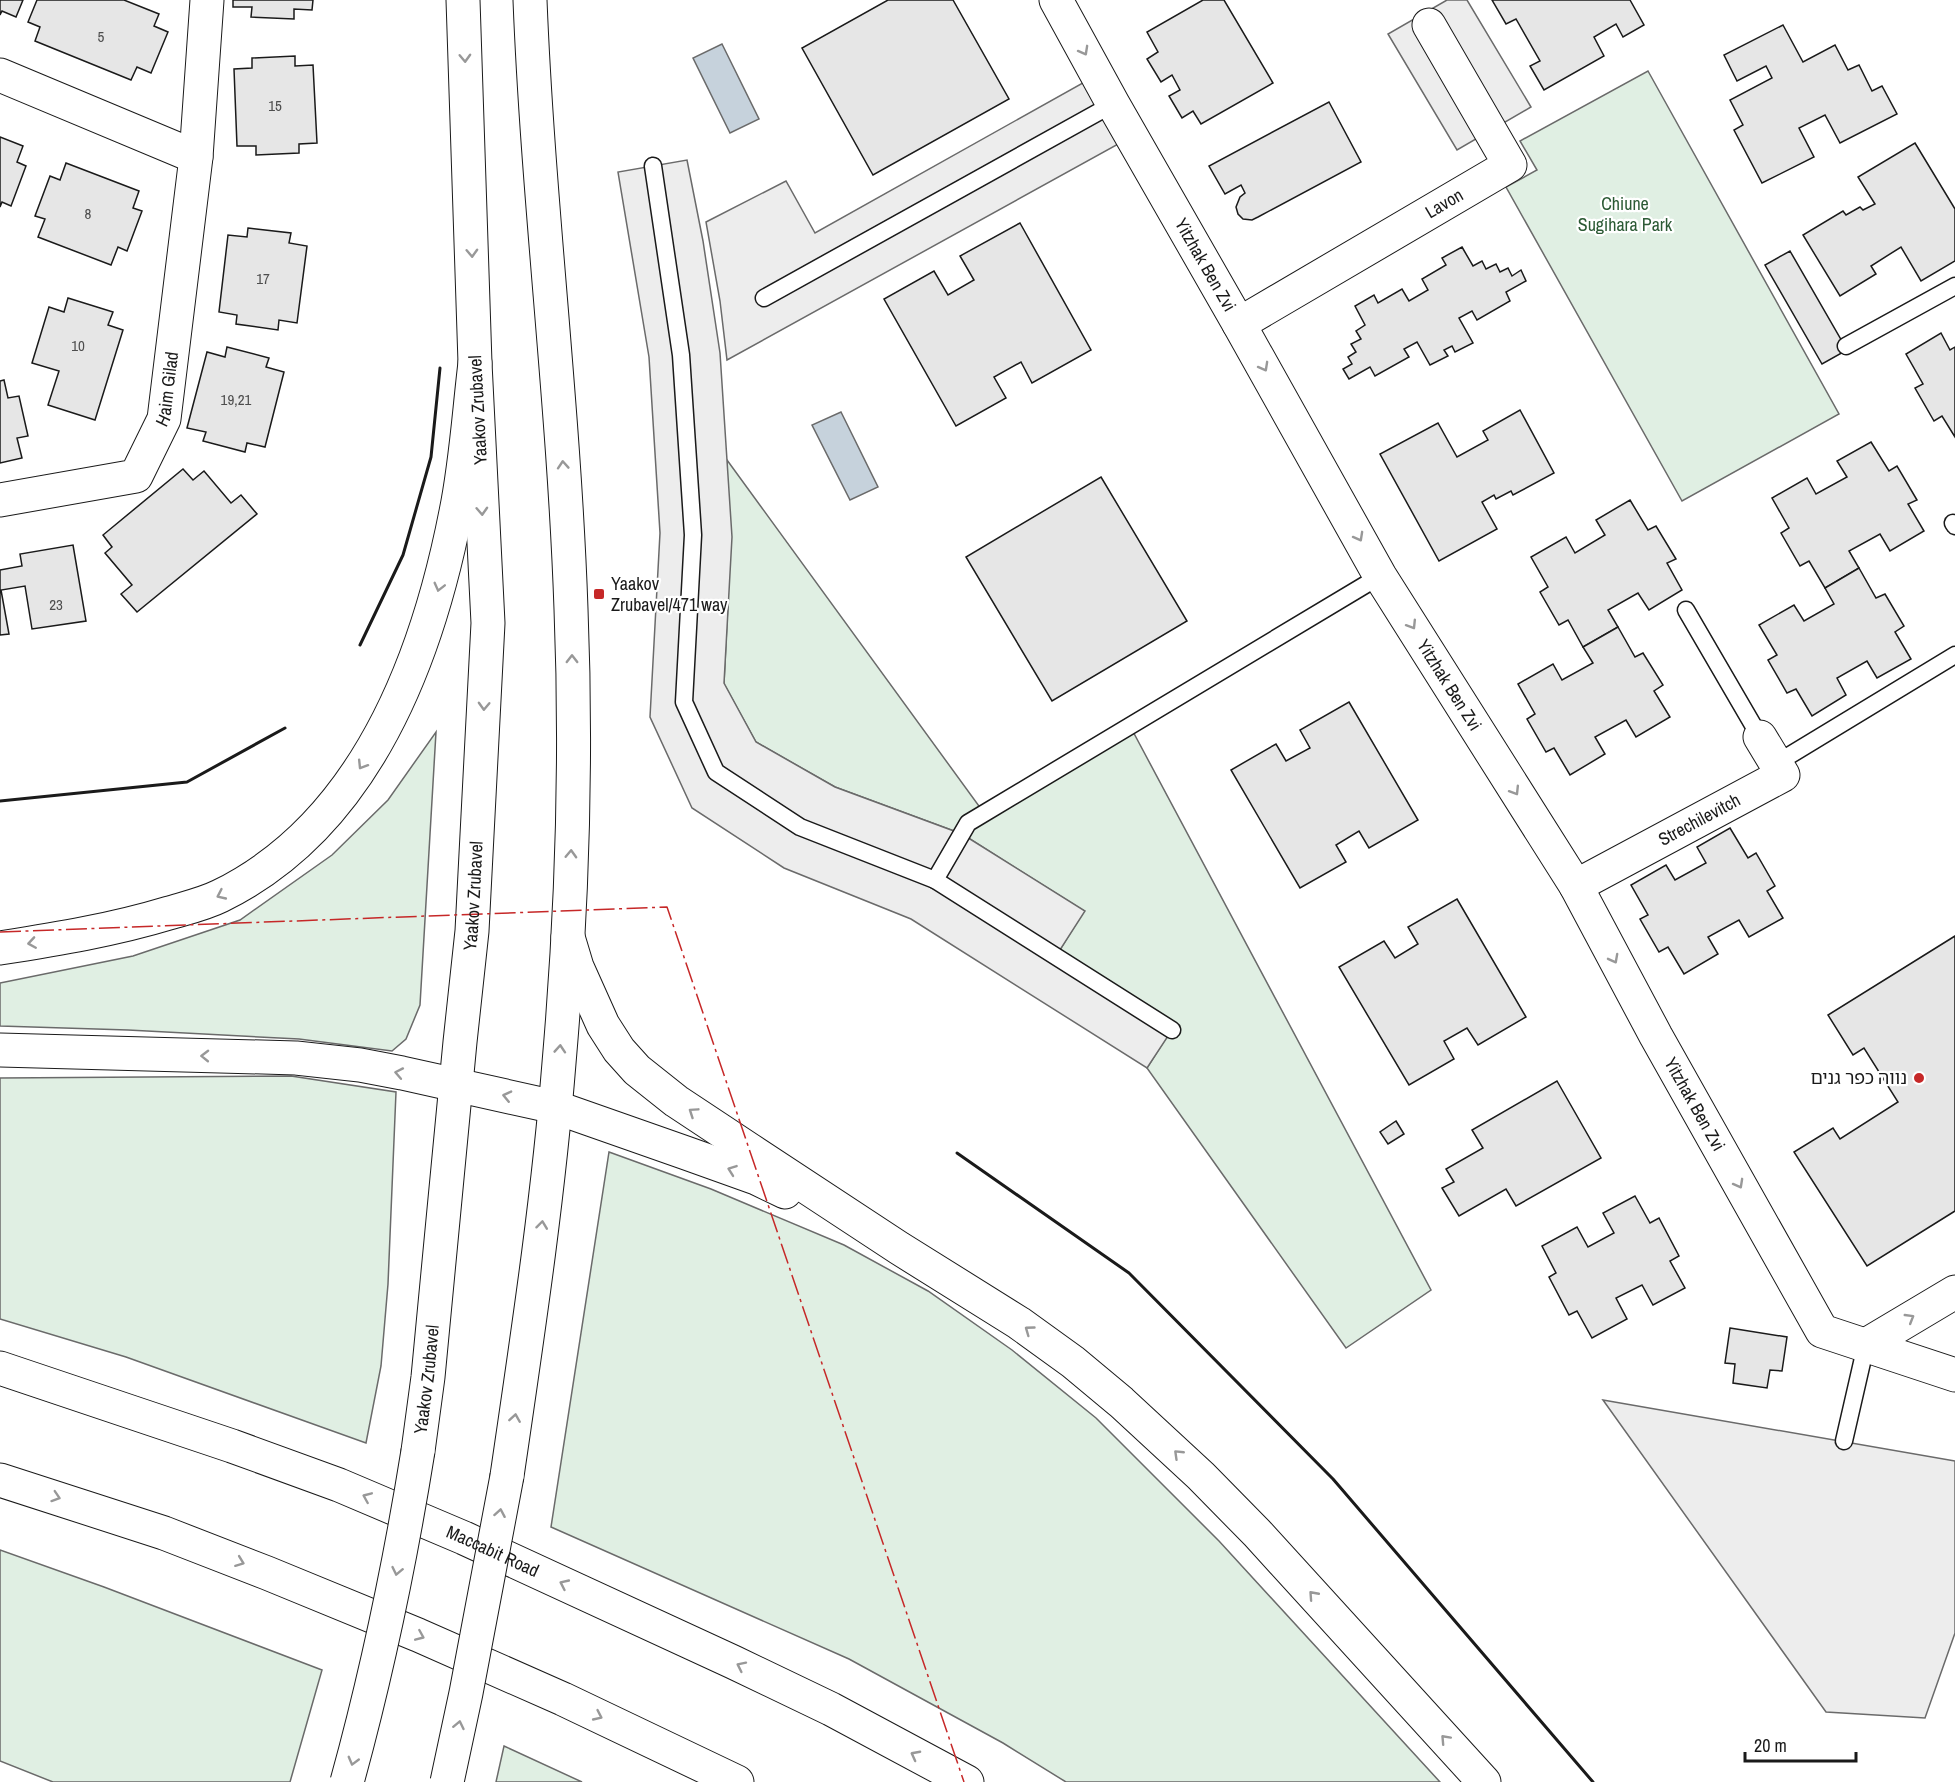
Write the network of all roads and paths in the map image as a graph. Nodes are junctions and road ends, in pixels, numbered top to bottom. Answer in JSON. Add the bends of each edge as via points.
{"nodes":[{"id":1,"x":207,"y":0,"type":"edge"},
{"id":2,"x":463,"y":0,"type":"edge"},
{"id":3,"x":530,"y":0,"type":"edge"},
{"id":4,"x":1056,"y":0,"type":"edge"},
{"id":5,"x":1429,"y":26,"type":"dead end"},
{"id":6,"x":0,"y":75,"type":"edge"},
{"id":7,"x":1113,"y":104,"type":"junction"},
{"id":8,"x":196,"y":157,"type":"junction"},
{"id":9,"x":653,"y":166,"type":"dead end"},
{"id":10,"x":1955,"y":286,"type":"edge"},
{"id":11,"x":764,"y":298,"type":"dead end"},
{"id":12,"x":1239,"y":324,"type":"junction"},
{"id":13,"x":1846,"y":346,"type":"dead end"},
{"id":14,"x":475,"y":363,"type":"junction"},
{"id":15,"x":0,"y":500,"type":"edge"},
{"id":16,"x":1380,"y":576,"type":"junction"},
{"id":17,"x":1686,"y":610,"type":"dead end"},
{"id":18,"x":1955,"y":655,"type":"edge"},
{"id":19,"x":1769,"y":750,"type":"junction"},
{"id":20,"x":935,"y":880,"type":"junction"},
{"id":21,"x":1576,"y":886,"type":"junction"},
{"id":22,"x":568,"y":937,"type":"junction"},
{"id":23,"x":0,"y":948,"type":"edge"},
{"id":24,"x":1172,"y":1030,"type":"dead end"},
{"id":25,"x":0,"y":1050,"type":"edge"},
{"id":26,"x":456,"y":1084,"type":"junction"},
{"id":27,"x":555,"y":1107,"type":"junction"},
{"id":28,"x":899,"y":1248,"type":"junction"},
{"id":29,"x":1955,"y":1292,"type":"edge"},
{"id":30,"x":1866,"y":1345,"type":"junction"},
{"id":31,"x":0,"y":1368,"type":"edge"},
{"id":32,"x":1955,"y":1375,"type":"edge"},
{"id":33,"x":1844,"y":1441,"type":"dead end"},
{"id":34,"x":0,"y":1480,"type":"edge"},
{"id":35,"x":347,"y":1782,"type":"edge"},
{"id":36,"x":447,"y":1782,"type":"edge"},
{"id":37,"x":737,"y":1782,"type":"edge"},
{"id":38,"x":967,"y":1782,"type":"edge"},
{"id":39,"x":1484,"y":1782,"type":"edge"}],
"edges":[{"from":1,"to":8,"type":"main road","name":"Haim Gilad"},
{"from":2,"to":14,"type":"main road","name":"Yaakov Zrubavel","one_way":true},
{"from":22,"to":3,"type":"main road","one_way":true,"via":[[572,610]]},
{"from":4,"to":7,"type":"main road","name":"Yitzhak Ben Zvi","one_way":true},
{"from":5,"to":12,"type":"main road","name":"Lavon","via":[[1510,165]]},
{"from":6,"to":8,"type":"main road"},
{"from":7,"to":11,"type":"lane"},
{"from":7,"to":12,"type":"main road","name":"Yitzhak Ben Zvi"},
{"from":8,"to":15,"type":"main road","name":"Haim Gilad","via":[[164,419],[136,476]]},
{"from":9,"to":20,"type":"lane","via":[[681,356],[693,535],[684,702],[716,772],[800,827]]},
{"from":10,"to":13,"type":"lane"},
{"from":12,"to":16,"type":"main road","name":"Yitzhak Ben Zvi","one_way":true},
{"from":14,"to":23,"type":"main road","one_way":true,"via":[[457,510],[434,606],[419,653],[394,707],[362,766],[334,806],[298,843],[256,876],[219,897],[128,925]]},
{"from":14,"to":26,"type":"main road","name":"Yaakov Zrubavel","one_way":true,"via":[[488,623],[472,931]]},
{"from":16,"to":20,"type":"lane","via":[[968,823]]},
{"from":16,"to":21,"type":"main road","name":"Yitzhak Ben Zvi","one_way":true},
{"from":17,"to":19,"type":"lane"},
{"from":18,"to":19,"type":"lane"},
{"from":19,"to":21,"type":"main road","name":"Strechilevitch","via":[[1784,775]]},
{"from":20,"to":24,"type":"lane"},
{"from":21,"to":30,"type":"main road","name":"Yitzhak Ben Zvi","one_way":true,"via":[[1822,1331]]},
{"from":27,"to":22,"type":"main road","one_way":true},
{"from":28,"to":22,"type":"main road","one_way":true,"via":[[676,1101],[637,1070],[603,1025]]},
{"from":26,"to":25,"type":"main road","one_way":true,"via":[[360,1065],[296,1058]]},
{"from":27,"to":26,"type":"main road","one_way":true},
{"from":26,"to":35,"type":"main road","name":"Yaakov Zrubavel","one_way":true,"bridge":true,"via":[[428,1377],[404,1541]]},
{"from":28,"to":27,"type":"main road","one_way":true,"via":[[756,1178]]},
{"from":36,"to":27,"type":"main road","one_way":true,"bridge":true,"via":[[507,1476]]},
{"from":39,"to":28,"type":"main road","one_way":true,"via":[[1257,1533],[1154,1431],[1073,1362],[1019,1323]]},
{"from":30,"to":29,"type":"main road","one_way":true},
{"from":30,"to":32,"type":"main road","name":"Yitzhak Ben Zvi"},
{"from":30,"to":33,"type":"lane"},
{"from":38,"to":31,"type":"main road","name":"Maccabit Road","one_way":true,"via":[[831,1709],[464,1538],[339,1485]]},
{"from":34,"to":37,"type":"main road","one_way":true,"via":[[164,1533],[267,1573],[563,1699]]}]}
